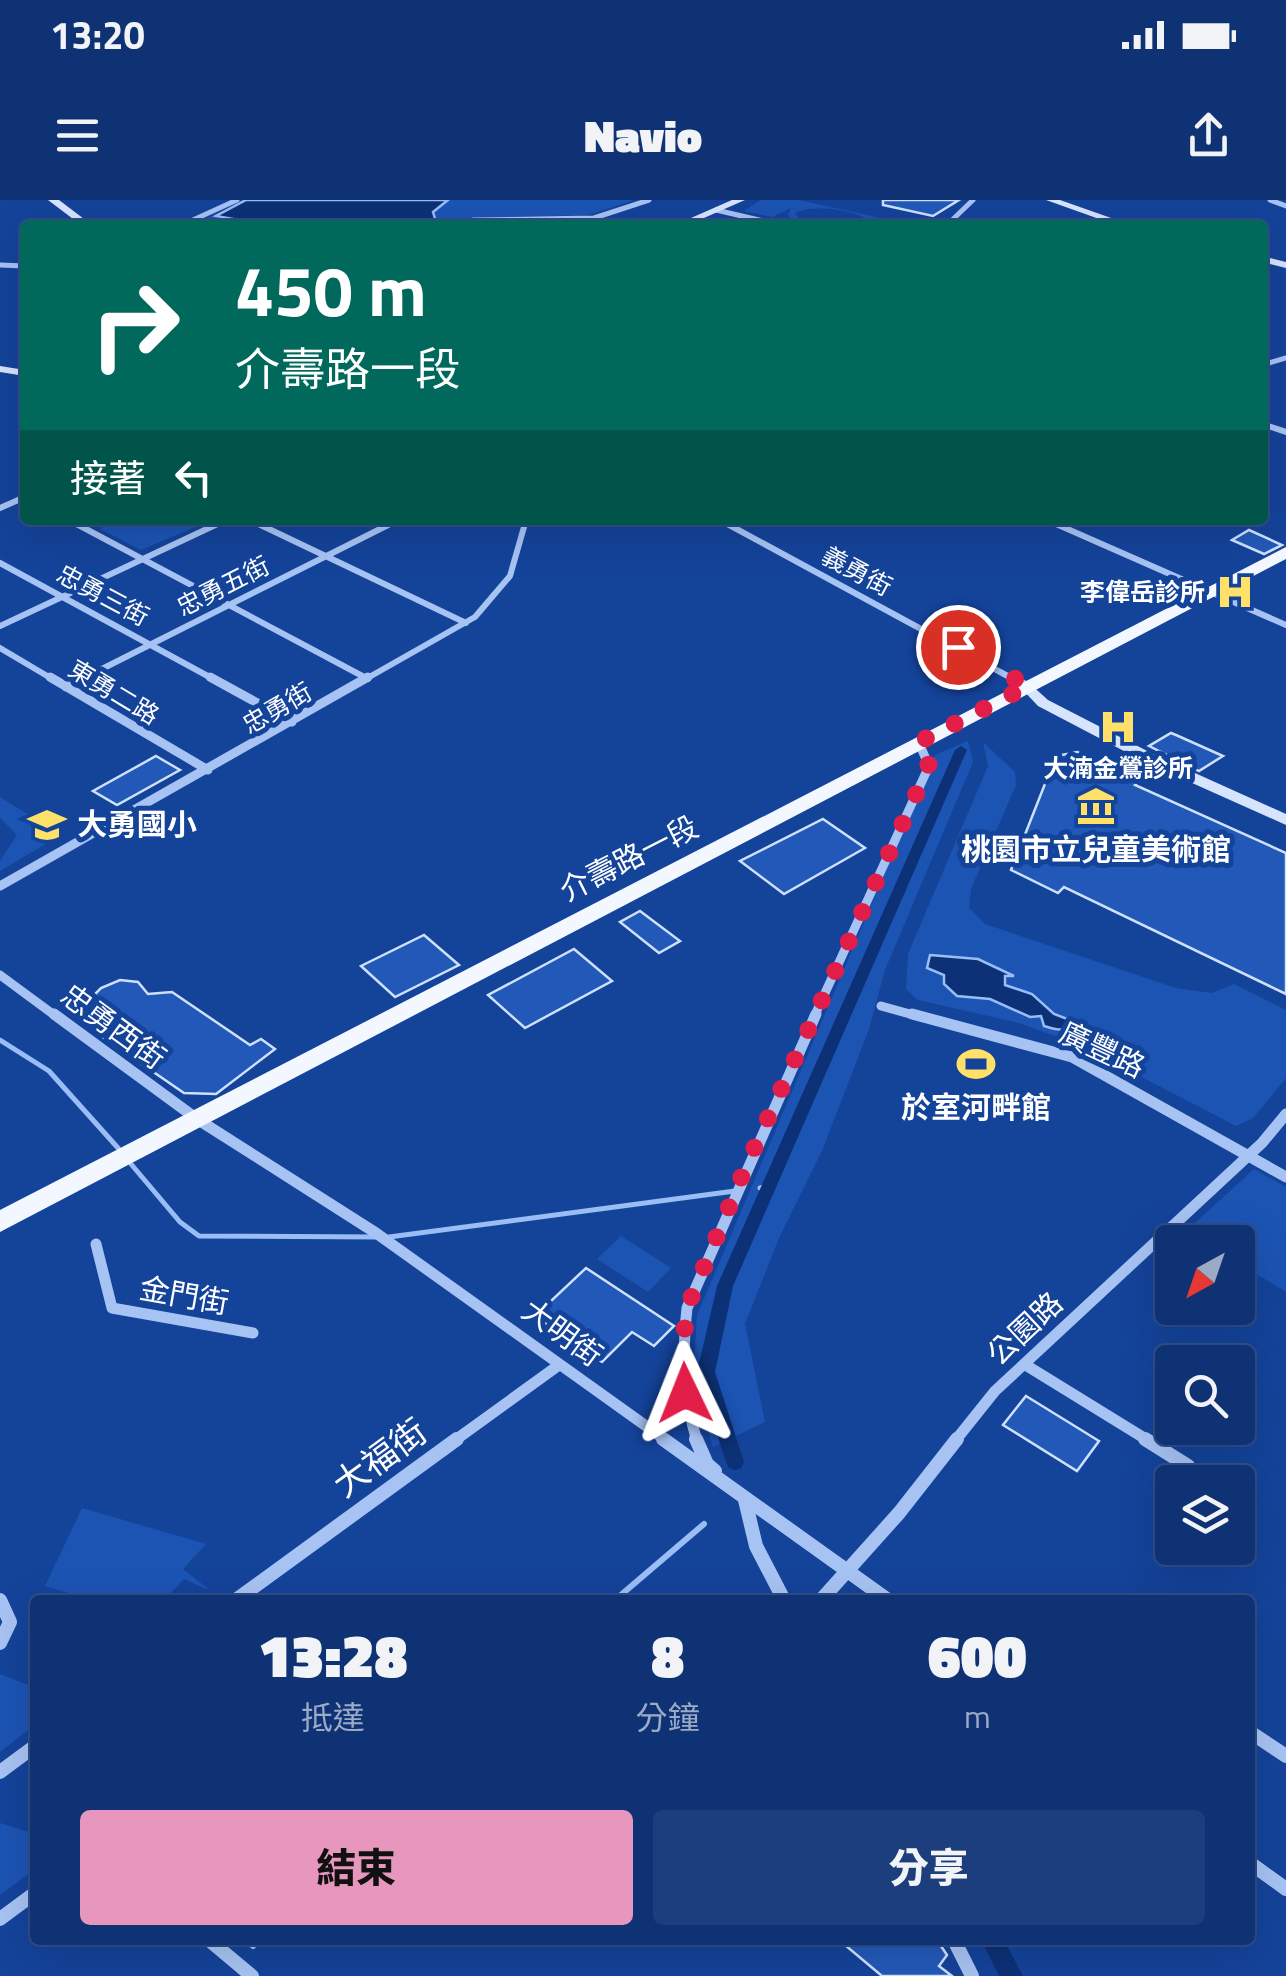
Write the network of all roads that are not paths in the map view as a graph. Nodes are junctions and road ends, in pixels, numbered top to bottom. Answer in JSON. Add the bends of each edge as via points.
{"nodes":[{"id":1,"x":42,"y":200,"type":"edge"},
{"id":2,"x":53,"y":200,"type":"edge"},
{"id":3,"x":237,"y":200,"type":"edge"},
{"id":4,"x":649,"y":200,"type":"edge"},
{"id":5,"x":973,"y":200,"type":"edge"},
{"id":6,"x":1050,"y":200,"type":"edge"},
{"id":7,"x":1270,"y":200,"type":"edge"},
{"id":8,"x":736,"y":201,"type":"edge"},
{"id":9,"x":1286,"y":206,"type":"edge"},
{"id":10,"x":716,"y":210,"type":"junction"},
{"id":11,"x":68,"y":220,"type":"edge"},
{"id":12,"x":81,"y":220,"type":"edge"},
{"id":13,"x":193,"y":220,"type":"edge"},
{"id":14,"x":473,"y":220,"type":"edge"},
{"id":15,"x":692,"y":220,"type":"edge"},
{"id":16,"x":759,"y":220,"type":"edge"},
{"id":17,"x":953,"y":220,"type":"edge"},
{"id":18,"x":1111,"y":220,"type":"edge"},
{"id":19,"x":80,"y":525,"type":"edge"},
{"id":20,"x":89,"y":525,"type":"edge"},
{"id":21,"x":215,"y":525,"type":"edge"},
{"id":22,"x":261,"y":525,"type":"edge"},
{"id":23,"x":388,"y":525,"type":"edge"},
{"id":24,"x":525,"y":525,"type":"edge"},
{"id":25,"x":729,"y":525,"type":"edge"},
{"id":26,"x":1059,"y":525,"type":"edge"},
{"id":27,"x":84,"y":527,"type":"junction"},
{"id":28,"x":1286,"y":552,"type":"edge"},
{"id":29,"x":327,"y":556,"type":"junction"},
{"id":30,"x":146,"y":558,"type":"junction"},
{"id":31,"x":0,"y":563,"type":"edge"},
{"id":32,"x":1214,"y":591,"type":"junction"},
{"id":33,"x":64,"y":596,"type":"junction"},
{"id":34,"x":233,"y":604,"type":"junction"},
{"id":35,"x":466,"y":623,"type":"junction"},
{"id":36,"x":1286,"y":625,"type":"edge"},
{"id":37,"x":0,"y":626,"type":"edge"},
{"id":38,"x":152,"y":645,"type":"junction"},
{"id":39,"x":0,"y":648,"type":"edge"},
{"id":40,"x":368,"y":679,"type":"junction"},
{"id":41,"x":1028,"y":686,"type":"junction"},
{"id":42,"x":66,"y":687,"type":"junction"},
{"id":43,"x":292,"y":722,"type":"junction"},
{"id":44,"x":919,"y":742,"type":"junction"},
{"id":45,"x":208,"y":770,"type":"junction"},
{"id":46,"x":1286,"y":820,"type":"edge"},
{"id":47,"x":0,"y":886,"type":"edge"},
{"id":48,"x":0,"y":974,"type":"edge"},
{"id":49,"x":881,"y":1006,"type":"dead end"},
{"id":50,"x":1286,"y":1114,"type":"edge"},
{"id":51,"x":197,"y":1119,"type":"junction"},
{"id":52,"x":1248,"y":1156,"type":"junction"},
{"id":53,"x":1286,"y":1177,"type":"edge"},
{"id":54,"x":0,"y":1222,"type":"edge"},
{"id":55,"x":96,"y":1244,"type":"dead end"},
{"id":56,"x":253,"y":1333,"type":"dead end"},
{"id":57,"x":1024,"y":1364,"type":"junction"},
{"id":58,"x":560,"y":1365,"type":"junction"},
{"id":59,"x":1186,"y":1465,"type":"edge"},
{"id":60,"x":744,"y":1499,"type":"junction"},
{"id":61,"x":849,"y":1572,"type":"junction"},
{"id":62,"x":243,"y":1595,"type":"edge"},
{"id":63,"x":781,"y":1595,"type":"edge"},
{"id":64,"x":826,"y":1595,"type":"edge"},
{"id":65,"x":881,"y":1595,"type":"edge"},
{"id":66,"x":0,"y":1600,"type":"edge"},
{"id":67,"x":0,"y":1643,"type":"edge"},
{"id":68,"x":1255,"y":1735,"type":"edge"},
{"id":69,"x":30,"y":1750,"type":"edge"},
{"id":70,"x":1286,"y":1756,"type":"edge"},
{"id":71,"x":0,"y":1772,"type":"edge"},
{"id":72,"x":1255,"y":1866,"type":"edge"},
{"id":73,"x":1286,"y":1888,"type":"edge"},
{"id":74,"x":30,"y":1897,"type":"edge"},
{"id":75,"x":0,"y":1919,"type":"edge"},
{"id":76,"x":215,"y":1945,"type":"edge"},
{"id":77,"x":956,"y":1945,"type":"edge"},
{"id":78,"x":252,"y":1976,"type":"edge"},
{"id":79,"x":972,"y":1976,"type":"edge"}],
"edges":[{"from":1,"to":11,"type":"street"},
{"from":2,"to":12,"type":"street"},
{"from":3,"to":13,"type":"street"},
{"from":4,"to":14,"type":"street","via":[[600,217]]},
{"from":5,"to":17,"type":"street"},
{"from":6,"to":18,"type":"street"},
{"from":7,"to":9,"type":"street"},
{"from":8,"to":10,"type":"street"},
{"from":10,"to":15,"type":"street"},
{"from":10,"to":16,"type":"street"},
{"from":19,"to":27,"type":"street"},
{"from":20,"to":27,"type":"street"},
{"from":21,"to":30,"type":"street"},
{"from":22,"to":29,"type":"street"},
{"from":23,"to":29,"type":"street","name":"忠勇五街"},
{"from":24,"to":35,"type":"street","name":"忠勇街","via":[[510,576]]},
{"from":25,"to":41,"type":"street","name":"義勇街"},
{"from":26,"to":32,"type":"street"},
{"from":27,"to":30,"type":"street"},
{"from":28,"to":32,"type":"main road","name":"介壽路一段"},
{"from":29,"to":34,"type":"street","name":"忠勇五街"},
{"from":29,"to":35,"type":"street"},
{"from":30,"to":33,"type":"street"},
{"from":30,"to":34,"type":"street"},
{"from":31,"to":33,"type":"street","name":"忠勇三街"},
{"from":32,"to":36,"type":"street"},
{"from":32,"to":41,"type":"main road","name":"介壽路一段"},
{"from":33,"to":37,"type":"street"},
{"from":33,"to":38,"type":"street","name":"忠勇三街"},
{"from":34,"to":38,"type":"street","name":"忠勇五街"},
{"from":34,"to":40,"type":"street"},
{"from":35,"to":40,"type":"street","name":"忠勇街"},
{"from":38,"to":42,"type":"street","name":"忠勇五街"},
{"from":38,"to":43,"type":"street","name":"忠勇三街"},
{"from":39,"to":42,"type":"street","name":"東勇二路"},
{"from":40,"to":43,"type":"street","name":"忠勇街"},
{"from":41,"to":44,"type":"main road","name":"介壽路一段"},
{"from":41,"to":46,"type":"street","via":[[1043,703]]},
{"from":42,"to":45,"type":"street","name":"東勇二路"},
{"from":43,"to":45,"type":"street","name":"忠勇街"},
{"from":44,"to":51,"type":"main road","name":"介壽路一段"},
{"from":44,"to":60,"type":"street","via":[[929,766],[687,1308],[682,1354],[696,1438],[707,1464]]},
{"from":45,"to":47,"type":"street","name":"忠勇街"},
{"from":48,"to":51,"type":"street","name":"忠勇西街"},
{"from":49,"to":52,"type":"street","name":"廣豐路","via":[[1072,1056]]},
{"from":50,"to":52,"type":"street","name":"公園路"},
{"from":51,"to":54,"type":"main road","name":"介壽路一段"},
{"from":51,"to":58,"type":"street","name":"大明街","via":[[382,1238]]},
{"from":52,"to":53,"type":"street","name":"廣豐路"},
{"from":52,"to":57,"type":"street","name":"公園路"},
{"from":55,"to":56,"type":"street","name":"金門街","via":[[112,1308]]},
{"from":57,"to":59,"type":"street"},
{"from":57,"to":61,"type":"street","name":"公園路"},
{"from":58,"to":60,"type":"street","name":"大明街"},
{"from":58,"to":62,"type":"street","name":"大福街"},
{"from":60,"to":61,"type":"street","name":"大明街"},
{"from":60,"to":63,"type":"street","via":[[756,1546]]},
{"from":61,"to":64,"type":"street","name":"公園路"},
{"from":61,"to":65,"type":"street","name":"大明街"},
{"from":66,"to":67,"type":"street","via":[[10,1622]]},
{"from":68,"to":70,"type":"street"},
{"from":69,"to":71,"type":"street"},
{"from":72,"to":73,"type":"street"},
{"from":74,"to":75,"type":"street"},
{"from":76,"to":78,"type":"street"},
{"from":77,"to":79,"type":"street"}]}
